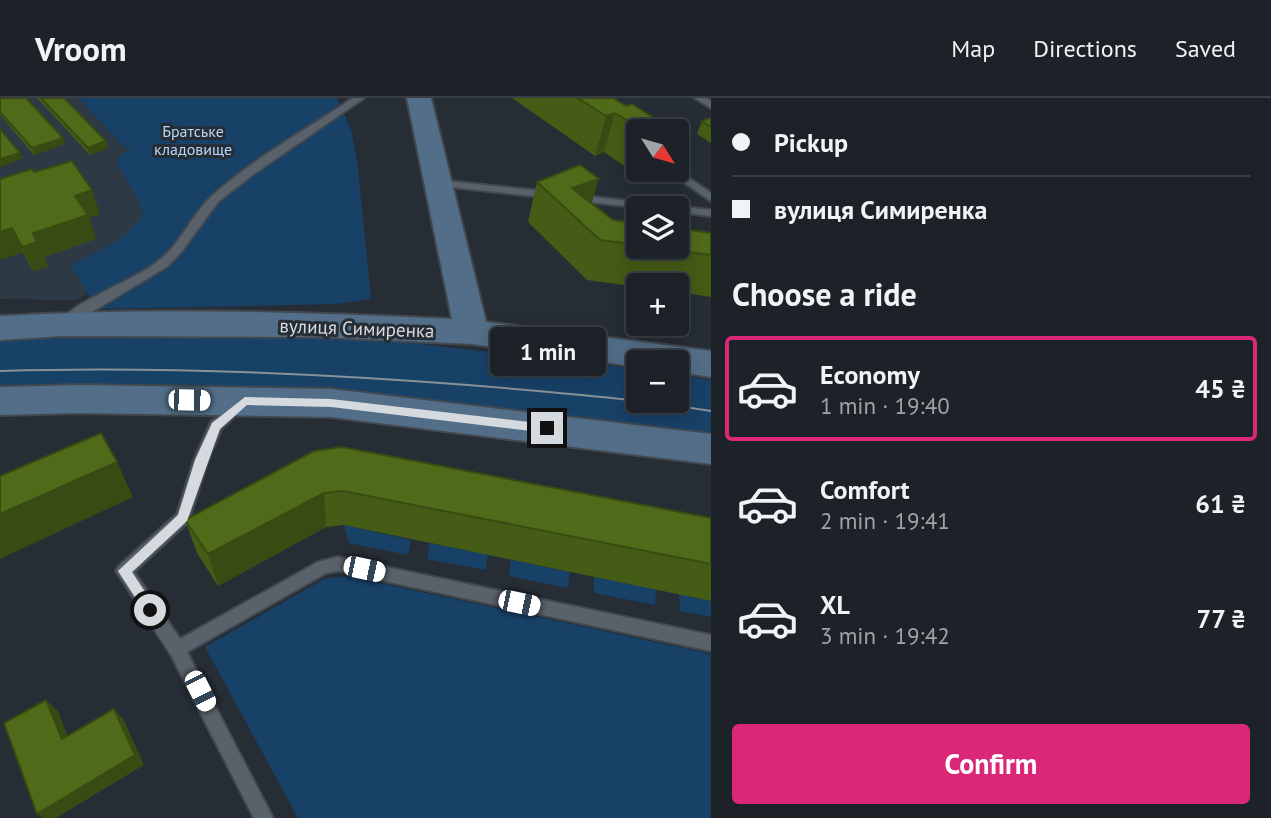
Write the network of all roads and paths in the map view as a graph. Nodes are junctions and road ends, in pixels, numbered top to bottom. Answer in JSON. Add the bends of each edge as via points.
{"nodes":[{"id":1,"x":359,"y":98,"type":"edge"},
{"id":2,"x":419,"y":98,"type":"edge"},
{"id":3,"x":700,"y":98,"type":"edge"},
{"id":4,"x":711,"y":105,"type":"edge"},
{"id":5,"x":688,"y":182,"type":"edge"},
{"id":6,"x":437,"y":183,"type":"junction"},
{"id":7,"x":573,"y":198,"type":"junction"},
{"id":8,"x":711,"y":198,"type":"edge"},
{"id":9,"x":626,"y":203,"type":"edge"},
{"id":10,"x":689,"y":210,"type":"edge"},
{"id":11,"x":711,"y":213,"type":"edge"},
{"id":12,"x":590,"y":215,"type":"edge"},
{"id":13,"x":63,"y":324,"type":"junction"},
{"id":14,"x":0,"y":328,"type":"edge"},
{"id":15,"x":472,"y":332,"type":"junction"},
{"id":16,"x":711,"y":364,"type":"edge"},
{"id":17,"x":0,"y":401,"type":"edge"},
{"id":18,"x":245,"y":401,"type":"junction"},
{"id":19,"x":711,"y":449,"type":"edge"},
{"id":20,"x":711,"y":643,"type":"edge"},
{"id":21,"x":177,"y":649,"type":"junction"},
{"id":22,"x":264,"y":818,"type":"edge"}],
"edges":[{"from":1,"to":13,"type":"lane","via":[[215,200],[164,264]]},
{"from":2,"to":6,"type":"street"},
{"from":3,"to":4,"type":"lane"},
{"from":5,"to":8,"type":"lane"},
{"from":6,"to":7,"type":"lane"},
{"from":6,"to":15,"type":"street"},
{"from":7,"to":9,"type":"lane"},
{"from":7,"to":12,"type":"lane"},
{"from":10,"to":11,"type":"lane"},
{"from":13,"to":14,"type":"street","name":"вулиця Симиренка"},
{"from":13,"to":15,"type":"street","name":"вулиця Симиренка","via":[[321,325]]},
{"from":15,"to":16,"type":"street","name":"вулиця Симиренка"},
{"from":17,"to":18,"type":"street"},
{"from":18,"to":19,"type":"street","via":[[331,403]]},
{"from":18,"to":21,"type":"lane","via":[[216,426],[183,518],[124,571]]},
{"from":20,"to":21,"type":"lane","via":[[338,564],[323,567]]},
{"from":21,"to":22,"type":"lane"}]}
